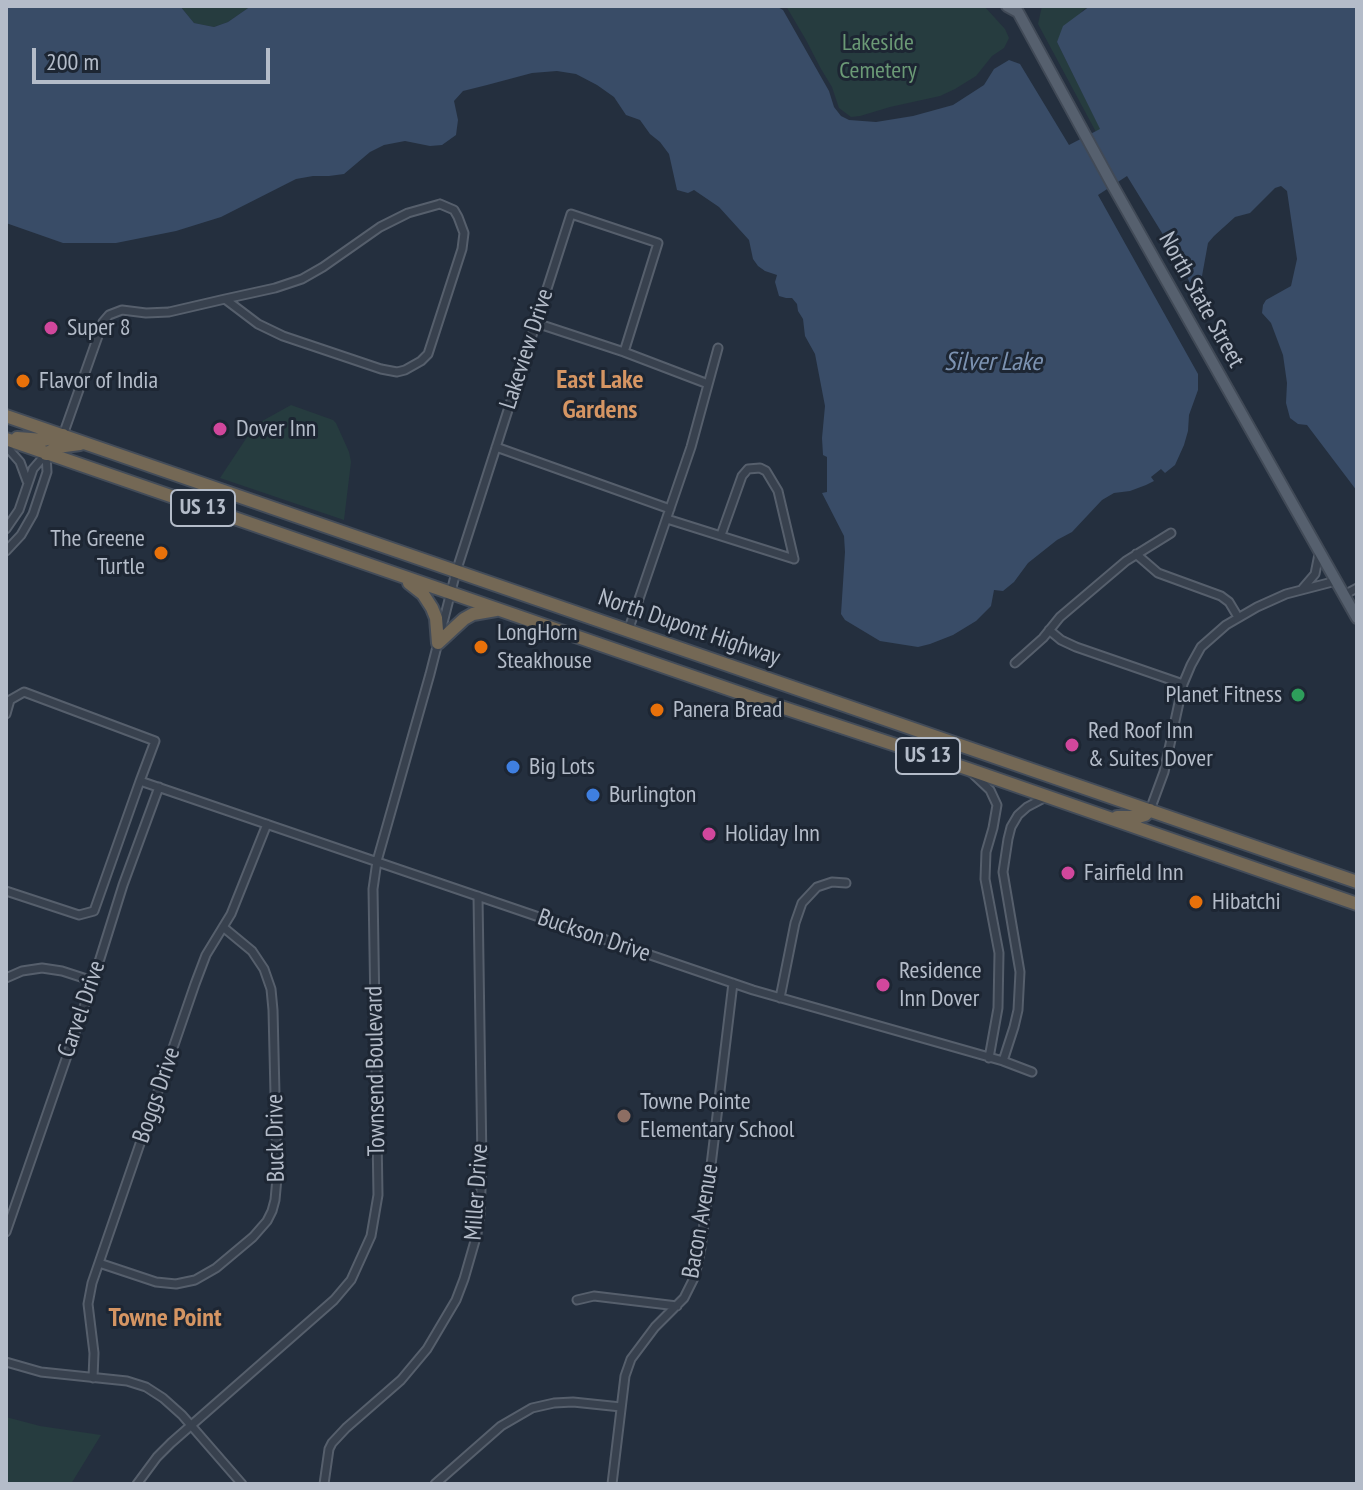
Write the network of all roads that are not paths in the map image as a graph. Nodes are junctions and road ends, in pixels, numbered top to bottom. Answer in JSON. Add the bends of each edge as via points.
{"nodes":[{"id":1,"x":1007,"y":6,"type":"edge"},
{"id":2,"x":225,"y":299,"type":"junction"},
{"id":3,"x":536,"y":323,"type":"junction"},
{"id":4,"x":718,"y":348,"type":"dead end"},
{"id":5,"x":624,"y":352,"type":"junction"},
{"id":6,"x":708,"y":384,"type":"junction"},
{"id":7,"x":6,"y":416,"type":"edge"},
{"id":8,"x":63,"y":435,"type":"junction"},
{"id":9,"x":6,"y":438,"type":"edge"},
{"id":10,"x":87,"y":443,"type":"junction"},
{"id":11,"x":6,"y":446,"type":"edge"},
{"id":12,"x":496,"y":447,"type":"junction"},
{"id":13,"x":46,"y":454,"type":"junction"},
{"id":14,"x":28,"y":483,"type":"junction"},
{"id":15,"x":670,"y":509,"type":"junction"},
{"id":16,"x":667,"y":519,"type":"junction"},
{"id":17,"x":6,"y":529,"type":"edge"},
{"id":18,"x":1171,"y":533,"type":"dead end"},
{"id":19,"x":721,"y":535,"type":"junction"},
{"id":20,"x":6,"y":551,"type":"edge"},
{"id":21,"x":1319,"y":552,"type":"junction"},
{"id":22,"x":1136,"y":554,"type":"junction"},
{"id":23,"x":456,"y":572,"type":"junction"},
{"id":24,"x":400,"y":576,"type":"junction"},
{"id":25,"x":1336,"y":581,"type":"junction"},
{"id":26,"x":1357,"y":588,"type":"edge"},
{"id":27,"x":1301,"y":589,"type":"junction"},
{"id":28,"x":451,"y":593,"type":"junction"},
{"id":29,"x":1344,"y":595,"type":"junction"},
{"id":30,"x":499,"y":610,"type":"junction"},
{"id":31,"x":1238,"y":617,"type":"junction"},
{"id":32,"x":1357,"y":618,"type":"edge"},
{"id":33,"x":1049,"y":630,"type":"junction"},
{"id":34,"x":628,"y":631,"type":"junction"},
{"id":35,"x":438,"y":643,"type":"junction"},
{"id":36,"x":1015,"y":663,"type":"dead end"},
{"id":37,"x":1183,"y":684,"type":"junction"},
{"id":38,"x":6,"y":714,"type":"edge"},
{"id":39,"x":915,"y":752,"type":"junction"},
{"id":40,"x":977,"y":752,"type":"junction"},
{"id":41,"x":968,"y":769,"type":"junction"},
{"id":42,"x":140,"y":781,"type":"junction"},
{"id":43,"x":159,"y":787,"type":"junction"},
{"id":44,"x":1046,"y":797,"type":"junction"},
{"id":45,"x":1150,"y":810,"type":"junction"},
{"id":46,"x":1102,"y":816,"type":"junction"},
{"id":47,"x":267,"y":824,"type":"junction"},
{"id":48,"x":377,"y":861,"type":"junction"},
{"id":49,"x":108,"y":877,"type":"junction"},
{"id":50,"x":1357,"y":882,"type":"edge"},
{"id":51,"x":846,"y":883,"type":"dead end"},
{"id":52,"x":123,"y":885,"type":"junction"},
{"id":53,"x":6,"y":891,"type":"edge"},
{"id":54,"x":478,"y":896,"type":"junction"},
{"id":55,"x":1357,"y":904,"type":"edge"},
{"id":56,"x":223,"y":927,"type":"junction"},
{"id":57,"x":1014,"y":940,"type":"junction"},
{"id":58,"x":997,"y":944,"type":"junction"},
{"id":59,"x":6,"y":978,"type":"edge"},
{"id":60,"x":93,"y":981,"type":"junction"},
{"id":61,"x":733,"y":983,"type":"junction"},
{"id":62,"x":780,"y":998,"type":"junction"},
{"id":63,"x":989,"y":1058,"type":"junction"},
{"id":64,"x":1003,"y":1061,"type":"junction"},
{"id":65,"x":1032,"y":1072,"type":"dead end"},
{"id":66,"x":6,"y":1232,"type":"edge"},
{"id":67,"x":99,"y":1263,"type":"junction"},
{"id":68,"x":577,"y":1300,"type":"dead end"},
{"id":69,"x":677,"y":1306,"type":"junction"},
{"id":70,"x":6,"y":1362,"type":"edge"},
{"id":71,"x":93,"y":1378,"type":"junction"},
{"id":72,"x":621,"y":1407,"type":"junction"},
{"id":73,"x":192,"y":1425,"type":"junction"},
{"id":74,"x":137,"y":1484,"type":"edge"},
{"id":75,"x":242,"y":1484,"type":"edge"},
{"id":76,"x":324,"y":1484,"type":"edge"},
{"id":77,"x":435,"y":1484,"type":"edge"},
{"id":78,"x":612,"y":1484,"type":"edge"}],
"edges":[{"from":1,"to":21,"type":"main road","name":"North State Street","via":[[1018,12]]},
{"from":2,"to":2,"type":"street","via":[[302,279],[380,227],[427,206],[448,206],[462,226],[462,249],[428,354],[405,370],[381,369],[283,336]]},
{"from":2,"to":8,"type":"street","via":[[169,312],[122,310],[109,315]]},
{"from":3,"to":5,"type":"street"},
{"from":3,"to":5,"type":"street","name":"Lakeview Drive","via":[[571,214],[658,243]]},
{"from":3,"to":12,"type":"street","name":"Lakeview Drive"},
{"from":4,"to":6,"type":"street"},
{"from":5,"to":6,"type":"street"},
{"from":6,"to":15,"type":"street"},
{"from":7,"to":8,"type":"highway","name":"North Dupont Highway","number":"US 13"},
{"from":8,"to":9,"type":"highway"},
{"from":8,"to":10,"type":"highway","name":"North Dupont Highway","number":"US 13"},
{"from":9,"to":13,"type":"highway","name":"North Dupont Highway","number":"US 13"},
{"from":10,"to":13,"type":"highway","via":[[61,445]]},
{"from":10,"to":23,"type":"highway","name":"North Dupont Highway","number":"US 13"},
{"from":11,"to":14,"type":"street"},
{"from":12,"to":15,"type":"street"},
{"from":12,"to":23,"type":"street","name":"Lakeview Drive"},
{"from":13,"to":14,"type":"street"},
{"from":13,"to":20,"type":"street","via":[[47,472],[33,514]]},
{"from":13,"to":24,"type":"highway","name":"North Dupont Highway","number":"US 13"},
{"from":14,"to":17,"type":"street"},
{"from":15,"to":16,"type":"street"},
{"from":16,"to":19,"type":"street"},
{"from":16,"to":34,"type":"street"},
{"from":18,"to":22,"type":"street"},
{"from":19,"to":19,"type":"street","via":[[742,476],[748,469],[766,471],[778,491],[794,559]]},
{"from":21,"to":25,"type":"main road","name":"North State Street"},
{"from":21,"to":27,"type":"street","via":[[1318,568]]},
{"from":22,"to":31,"type":"street","via":[[1158,573],[1221,596]]},
{"from":22,"to":33,"type":"street"},
{"from":23,"to":28,"type":"street","name":"Townsend Boulevard"},
{"from":23,"to":34,"type":"highway","name":"North Dupont Highway","number":"US 13"},
{"from":24,"to":28,"type":"highway","name":"North Dupont Highway","number":"US 13"},
{"from":24,"to":35,"type":"highway","via":[[429,603]]},
{"from":25,"to":27,"type":"street"},
{"from":25,"to":29,"type":"main road","name":"North State Street"},
{"from":26,"to":29,"type":"street"},
{"from":27,"to":31,"type":"street"},
{"from":28,"to":30,"type":"highway","name":"North Dupont Highway","number":"US 13"},
{"from":28,"to":35,"type":"street","name":"Townsend Boulevard"},
{"from":29,"to":32,"type":"main road","name":"North State Street"},
{"from":30,"to":35,"type":"highway","via":[[473,614]]},
{"from":30,"to":39,"type":"highway","name":"North Dupont Highway","number":"US 13"},
{"from":31,"to":37,"type":"street","via":[[1201,647]]},
{"from":33,"to":36,"type":"street"},
{"from":33,"to":37,"type":"street","via":[[1076,647]]},
{"from":34,"to":40,"type":"highway","name":"North Dupont Highway","number":"US 13"},
{"from":35,"to":48,"type":"street","name":"Townsend Boulevard"},
{"from":37,"to":45,"type":"street"},
{"from":38,"to":42,"type":"street","via":[[10,700],[24,692],[155,741]]},
{"from":39,"to":40,"type":"highway","via":[[930,742],[962,753]]},
{"from":39,"to":41,"type":"highway","name":"North Dupont Highway","number":"US 13"},
{"from":40,"to":45,"type":"highway","name":"North Dupont Highway","number":"US 13"},
{"from":41,"to":44,"type":"highway","name":"North Dupont Highway","number":"US 13"},
{"from":41,"to":58,"type":"street","via":[[997,805],[985,879]]},
{"from":42,"to":43,"type":"street","name":"Buckson Drive"},
{"from":42,"to":49,"type":"street"},
{"from":43,"to":47,"type":"street","name":"Buckson Drive"},
{"from":43,"to":52,"type":"street","name":"Carvel Drive"},
{"from":44,"to":46,"type":"highway","name":"North Dupont Highway","number":"US 13"},
{"from":44,"to":57,"type":"street","via":[[1018,815],[1008,839],[1003,872]]},
{"from":45,"to":46,"type":"highway","via":[[1138,817]]},
{"from":45,"to":50,"type":"highway","name":"North Dupont Highway","number":"US 13"},
{"from":46,"to":55,"type":"highway","name":"North Dupont Highway","number":"US 13"},
{"from":47,"to":48,"type":"street","name":"Buckson Drive"},
{"from":47,"to":56,"type":"street","name":"Boggs Drive"},
{"from":48,"to":54,"type":"street","name":"Buckson Drive"},
{"from":48,"to":73,"type":"street","name":"Townsend Boulevard","via":[[373,889],[378,1195],[371,1236],[351,1280],[334,1300]]},
{"from":49,"to":52,"type":"street"},
{"from":49,"to":53,"type":"street","via":[[94,911],[79,915]]},
{"from":51,"to":62,"type":"street","via":[[817,887],[802,903]]},
{"from":52,"to":60,"type":"street","name":"Carvel Drive"},
{"from":54,"to":61,"type":"street","name":"Buckson Drive"},
{"from":54,"to":76,"type":"street","name":"Miller Drive","via":[[482,1164],[477,1234],[456,1300],[427,1349],[332,1443]]},
{"from":56,"to":67,"type":"street","name":"Boggs Drive","via":[[195,984]]},
{"from":56,"to":67,"type":"street","name":"Buck Drive","via":[[252,951],[271,989],[277,1178],[272,1211],[253,1237],[195,1280],[156,1282]]},
{"from":57,"to":58,"type":"street"},
{"from":57,"to":64,"type":"street","via":[[1020,972],[1018,1010]]},
{"from":58,"to":63,"type":"street","via":[[998,1008]]},
{"from":59,"to":60,"type":"street","via":[[42,968]]},
{"from":60,"to":66,"type":"street","name":"Carvel Drive"},
{"from":61,"to":62,"type":"street","name":"Buckson Drive"},
{"from":61,"to":69,"type":"street","name":"Bacon Avenue","via":[[701,1248],[695,1276]]},
{"from":62,"to":63,"type":"street","name":"Buckson Drive"},
{"from":63,"to":64,"type":"street","name":"Buckson Drive"},
{"from":64,"to":65,"type":"street","name":"Buckson Drive"},
{"from":67,"to":71,"type":"street","name":"Boggs Drive","via":[[88,1304]]},
{"from":68,"to":69,"type":"street","via":[[594,1296]]},
{"from":69,"to":72,"type":"street","name":"Bacon Avenue","via":[[631,1359]]},
{"from":70,"to":71,"type":"street"},
{"from":71,"to":73,"type":"street","via":[[146,1387]]},
{"from":72,"to":77,"type":"street","via":[[573,1402],[532,1408],[501,1426]]},
{"from":72,"to":78,"type":"street","name":"Bacon Avenue"},
{"from":73,"to":74,"type":"street","name":"Townsend Boulevard"},
{"from":73,"to":75,"type":"street"}]}
